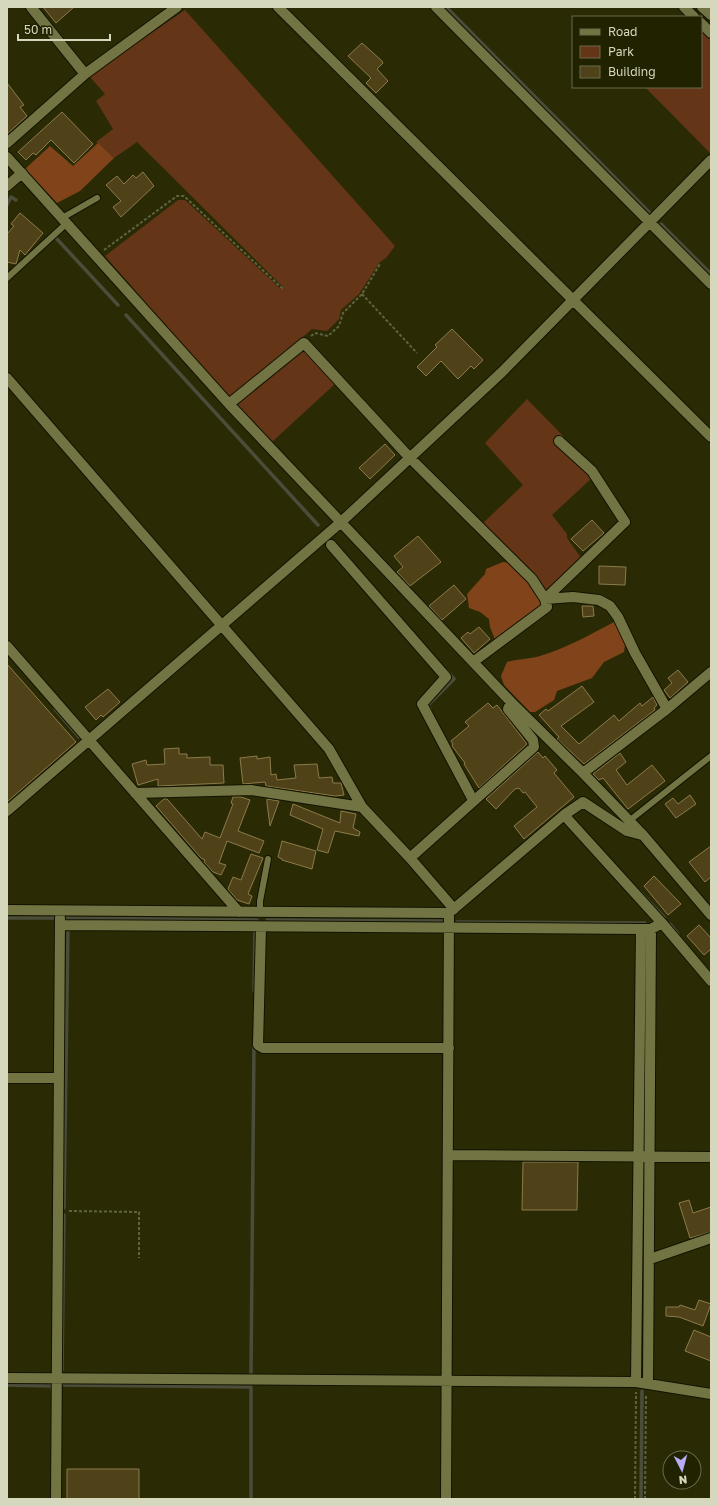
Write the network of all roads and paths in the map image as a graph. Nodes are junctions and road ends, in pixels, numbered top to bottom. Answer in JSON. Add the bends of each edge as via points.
{"nodes":[{"id":1,"x":31,"y":7,"type":"edge"},
{"id":2,"x":177,"y":7,"type":"edge"},
{"id":3,"x":278,"y":7,"type":"edge"},
{"id":4,"x":436,"y":7,"type":"edge"},
{"id":5,"x":684,"y":7,"type":"edge"},
{"id":6,"x":702,"y":7,"type":"edge"},
{"id":7,"x":711,"y":15,"type":"edge"},
{"id":8,"x":693,"y":16,"type":"edge"},
{"id":9,"x":702,"y":24,"type":"edge"},
{"id":10,"x":711,"y":32,"type":"edge"},
{"id":11,"x":85,"y":74,"type":"junction"},
{"id":12,"x":7,"y":143,"type":"edge"},
{"id":13,"x":7,"y":157,"type":"edge"},
{"id":14,"x":711,"y":160,"type":"edge"},
{"id":15,"x":22,"y":173,"type":"junction"},
{"id":16,"x":7,"y":186,"type":"edge"},
{"id":17,"x":97,"y":198,"type":"dead end"},
{"id":18,"x":64,"y":221,"type":"junction"},
{"id":19,"x":649,"y":222,"type":"junction"},
{"id":20,"x":96,"y":256,"type":"junction"},
{"id":21,"x":380,"y":264,"type":"dead end"},
{"id":22,"x":7,"y":278,"type":"edge"},
{"id":23,"x":711,"y":284,"type":"edge"},
{"id":24,"x":284,"y":290,"type":"dead end"},
{"id":25,"x":362,"y":294,"type":"junction"},
{"id":26,"x":573,"y":300,"type":"junction"},
{"id":27,"x":304,"y":344,"type":"junction"},
{"id":28,"x":417,"y":353,"type":"dead end"},
{"id":29,"x":7,"y":378,"type":"edge"},
{"id":30,"x":229,"y":404,"type":"junction"},
{"id":31,"x":711,"y":437,"type":"edge"},
{"id":32,"x":559,"y":441,"type":"dead end"},
{"id":33,"x":410,"y":458,"type":"junction"},
{"id":34,"x":340,"y":523,"type":"junction"},
{"id":35,"x":331,"y":545,"type":"dead end"},
{"id":36,"x":545,"y":599,"type":"junction"},
{"id":37,"x":221,"y":626,"type":"junction"},
{"id":38,"x":7,"y":646,"type":"edge"},
{"id":39,"x":473,"y":662,"type":"junction"},
{"id":40,"x":711,"y":672,"type":"edge"},
{"id":41,"x":511,"y":702,"type":"junction"},
{"id":42,"x":667,"y":709,"type":"junction"},
{"id":43,"x":88,"y":740,"type":"junction"},
{"id":44,"x":711,"y":756,"type":"edge"},
{"id":45,"x":583,"y":773,"type":"junction"},
{"id":46,"x":135,"y":793,"type":"junction"},
{"id":47,"x":473,"y":800,"type":"junction"},
{"id":48,"x":362,"y":807,"type":"junction"},
{"id":49,"x":7,"y":811,"type":"edge"},
{"id":50,"x":564,"y":815,"type":"junction"},
{"id":51,"x":629,"y":821,"type":"junction"},
{"id":52,"x":642,"y":835,"type":"junction"},
{"id":53,"x":410,"y":858,"type":"junction"},
{"id":54,"x":268,"y":859,"type":"dead end"},
{"id":55,"x":7,"y":910,"type":"edge"},
{"id":56,"x":60,"y":910,"type":"junction"},
{"id":57,"x":452,"y":911,"type":"junction"},
{"id":58,"x":239,"y":912,"type":"junction"},
{"id":59,"x":260,"y":912,"type":"junction"},
{"id":60,"x":711,"y":915,"type":"edge"},
{"id":61,"x":662,"y":923,"type":"junction"},
{"id":62,"x":60,"y":925,"type":"junction"},
{"id":63,"x":261,"y":927,"type":"junction"},
{"id":64,"x":449,"y":928,"type":"junction"},
{"id":65,"x":646,"y":929,"type":"junction"},
{"id":66,"x":711,"y":981,"type":"edge"},
{"id":67,"x":449,"y":1048,"type":"junction"},
{"id":68,"x":7,"y":1078,"type":"edge"},
{"id":69,"x":59,"y":1078,"type":"junction"},
{"id":70,"x":448,"y":1154,"type":"junction"},
{"id":71,"x":639,"y":1156,"type":"junction"},
{"id":72,"x":650,"y":1156,"type":"junction"},
{"id":73,"x":711,"y":1157,"type":"edge"},
{"id":74,"x":58,"y":1211,"type":"junction"},
{"id":75,"x":711,"y":1238,"type":"edge"},
{"id":76,"x":139,"y":1258,"type":"dead end"},
{"id":77,"x":650,"y":1259,"type":"junction"},
{"id":78,"x":7,"y":1378,"type":"edge"},
{"id":79,"x":57,"y":1378,"type":"junction"},
{"id":80,"x":447,"y":1382,"type":"junction"},
{"id":81,"x":643,"y":1383,"type":"junction"},
{"id":82,"x":711,"y":1394,"type":"edge"},
{"id":83,"x":56,"y":1499,"type":"edge"},
{"id":84,"x":446,"y":1499,"type":"edge"},
{"id":85,"x":635,"y":1499,"type":"edge"},
{"id":86,"x":645,"y":1499,"type":"edge"}],
"edges":[{"from":1,"to":11,"type":"street"},
{"from":2,"to":11,"type":"street"},
{"from":3,"to":26,"type":"street"},
{"from":4,"to":19,"type":"street"},
{"from":5,"to":8,"type":"street"},
{"from":6,"to":7,"type":"street"},
{"from":9,"to":10,"type":"street"},
{"from":11,"to":12,"type":"street"},
{"from":13,"to":15,"type":"street"},
{"from":14,"to":19,"type":"street"},
{"from":15,"to":16,"type":"street"},
{"from":15,"to":18,"type":"street"},
{"from":17,"to":18,"type":"lane"},
{"from":18,"to":20,"type":"street"},
{"from":18,"to":22,"type":"lane"},
{"from":19,"to":23,"type":"street"},
{"from":19,"to":26,"type":"street"},
{"from":20,"to":24,"type":"path","via":[[177,196],[184,196]]},
{"from":20,"to":30,"type":"street"},
{"from":21,"to":25,"type":"path"},
{"from":25,"to":27,"type":"path","via":[[343,313],[339,326],[328,336],[315,333]]},
{"from":25,"to":28,"type":"path"},
{"from":26,"to":31,"type":"street"},
{"from":26,"to":33,"type":"street","via":[[502,372]]},
{"from":27,"to":30,"type":"street"},
{"from":27,"to":33,"type":"street"},
{"from":29,"to":37,"type":"street"},
{"from":30,"to":34,"type":"street"},
{"from":32,"to":36,"type":"street","via":[[592,471],[625,522]]},
{"from":33,"to":34,"type":"street"},
{"from":33,"to":36,"type":"street","via":[[532,579]]},
{"from":34,"to":37,"type":"street"},
{"from":34,"to":39,"type":"street"},
{"from":35,"to":47,"type":"street","via":[[446,677],[422,704]]},
{"from":36,"to":39,"type":"street","via":[[547,607]]},
{"from":36,"to":42,"type":"street","via":[[573,597],[599,600],[610,606]]},
{"from":37,"to":43,"type":"street"},
{"from":37,"to":48,"type":"street","via":[[329,749]]},
{"from":38,"to":43,"type":"street"},
{"from":39,"to":41,"type":"street"},
{"from":40,"to":42,"type":"street"},
{"from":41,"to":45,"type":"street"},
{"from":41,"to":47,"type":"street","via":[[508,709],[533,740],[534,747]]},
{"from":42,"to":45,"type":"street"},
{"from":43,"to":46,"type":"street"},
{"from":43,"to":49,"type":"street"},
{"from":44,"to":51,"type":"lane"},
{"from":45,"to":51,"type":"street"},
{"from":46,"to":48,"type":"street","via":[[251,790]]},
{"from":46,"to":58,"type":"street"},
{"from":47,"to":53,"type":"street"},
{"from":48,"to":53,"type":"street"},
{"from":50,"to":52,"type":"street","via":[[582,802],[627,831]]},
{"from":50,"to":57,"type":"street"},
{"from":50,"to":61,"type":"street"},
{"from":51,"to":52,"type":"street"},
{"from":52,"to":60,"type":"street"},
{"from":53,"to":57,"type":"street"},
{"from":54,"to":59,"type":"lane"},
{"from":55,"to":56,"type":"street"},
{"from":56,"to":58,"type":"street"},
{"from":56,"to":62,"type":"street"},
{"from":57,"to":59,"type":"street"},
{"from":57,"to":64,"type":"street"},
{"from":58,"to":59,"type":"street"},
{"from":61,"to":65,"type":"street"},
{"from":61,"to":66,"type":"street"},
{"from":62,"to":63,"type":"street"},
{"from":62,"to":69,"type":"street"},
{"from":63,"to":64,"type":"street"},
{"from":63,"to":67,"type":"street","via":[[258,1045],[263,1048]]},
{"from":64,"to":65,"type":"street"},
{"from":64,"to":67,"type":"street"},
{"from":65,"to":71,"type":"street"},
{"from":65,"to":72,"type":"street"},
{"from":67,"to":70,"type":"street"},
{"from":68,"to":69,"type":"street"},
{"from":69,"to":74,"type":"street"},
{"from":70,"to":71,"type":"street"},
{"from":70,"to":80,"type":"street"},
{"from":71,"to":72,"type":"street"},
{"from":71,"to":81,"type":"street"},
{"from":72,"to":73,"type":"street"},
{"from":72,"to":77,"type":"street"},
{"from":74,"to":76,"type":"path","via":[[139,1212]]},
{"from":74,"to":79,"type":"street"},
{"from":75,"to":77,"type":"street"},
{"from":77,"to":81,"type":"street"},
{"from":78,"to":79,"type":"street"},
{"from":79,"to":80,"type":"street"},
{"from":79,"to":83,"type":"street"},
{"from":80,"to":81,"type":"street"},
{"from":80,"to":84,"type":"street"},
{"from":81,"to":82,"type":"street"},
{"from":81,"to":85,"type":"path"},
{"from":81,"to":86,"type":"path"}]}
